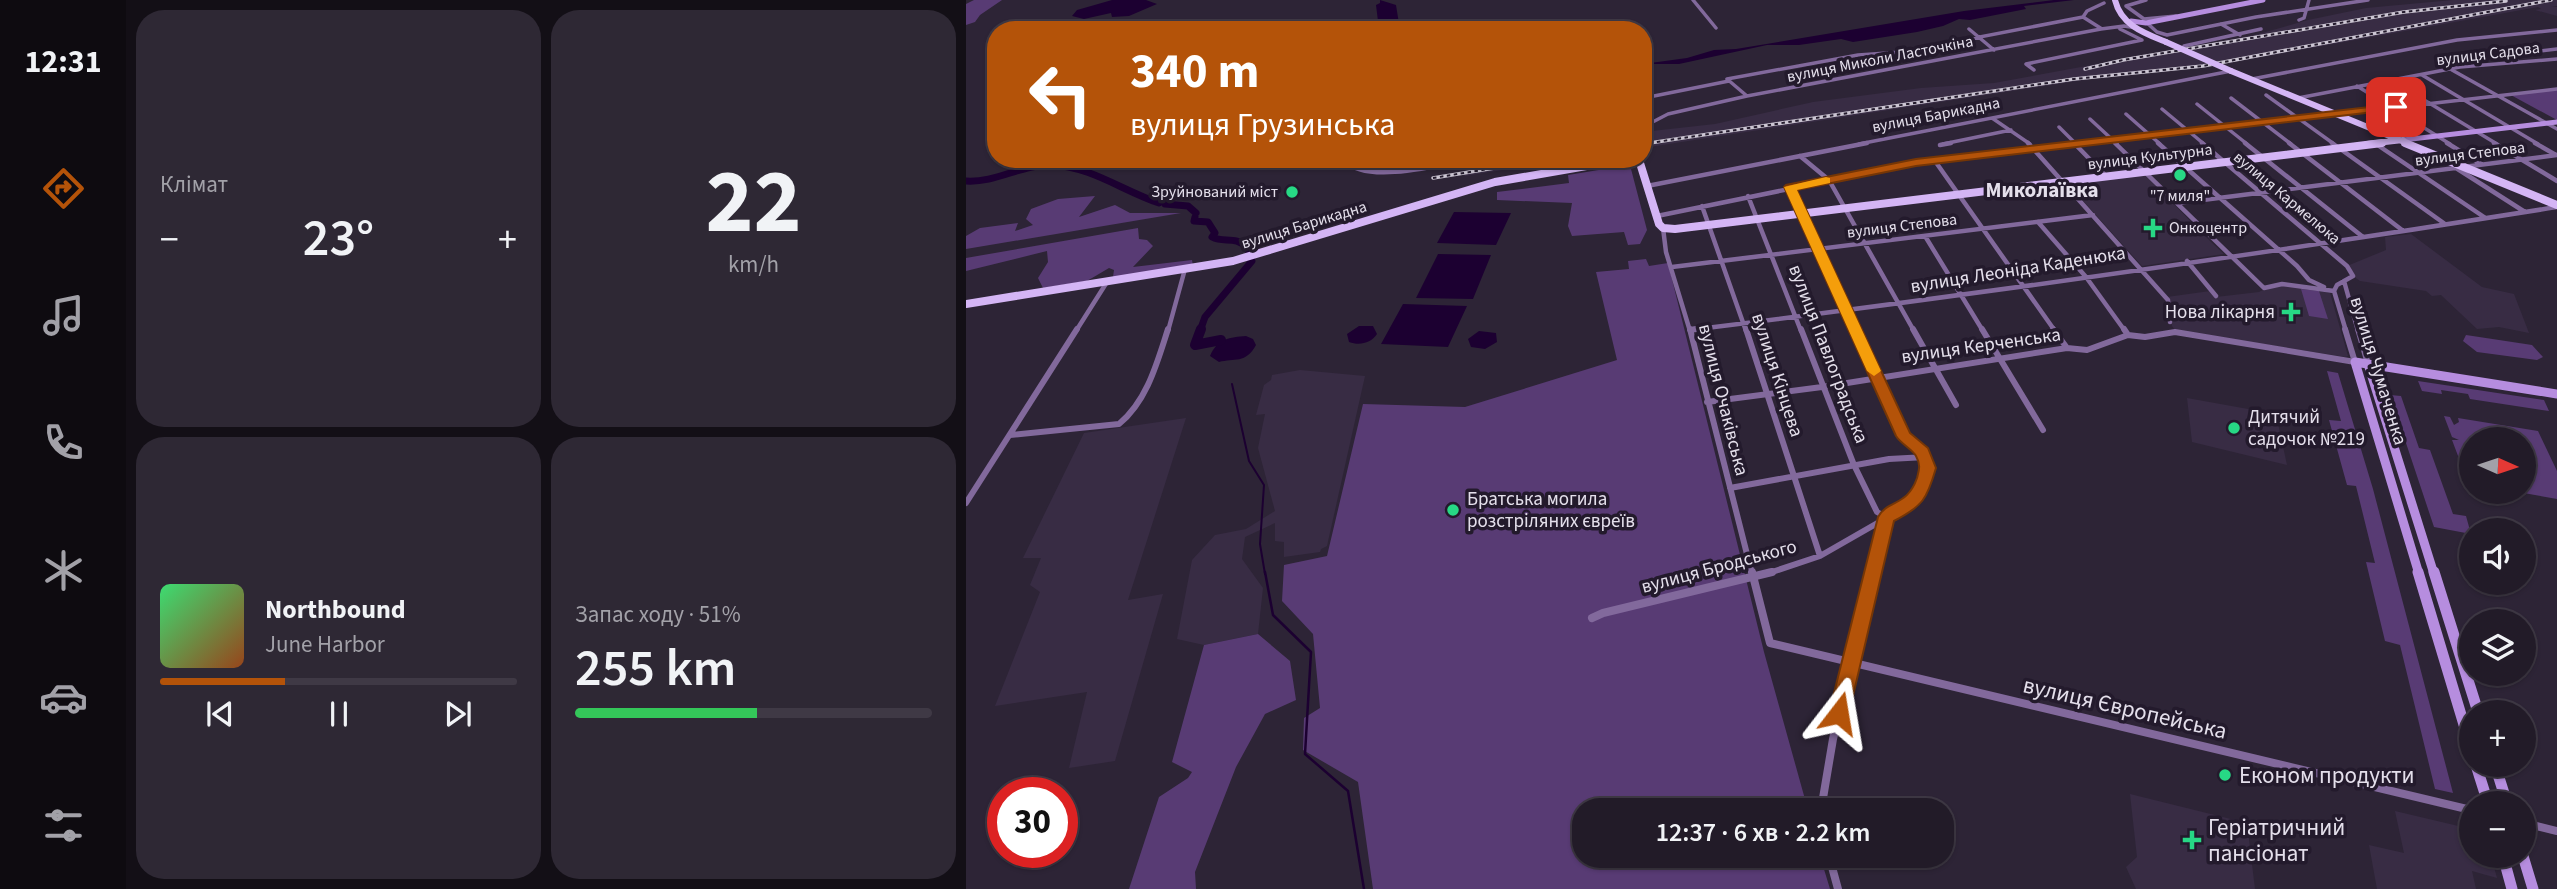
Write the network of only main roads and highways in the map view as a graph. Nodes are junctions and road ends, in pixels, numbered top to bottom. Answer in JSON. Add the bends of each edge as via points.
{"nodes":[{"id":1,"x":2115,"y":0,"type":"edge"},
{"id":2,"x":2121,"y":0,"type":"edge"},
{"id":3,"x":2127,"y":23,"type":"junction"},
{"id":4,"x":2403,"y":140,"type":"junction"},
{"id":5,"x":1575,"y":168,"type":"edge"},
{"id":6,"x":1642,"y":168,"type":"edge"},
{"id":7,"x":2557,"y":206,"type":"edge"},
{"id":8,"x":1664,"y":228,"type":"joint"},
{"id":9,"x":966,"y":304,"type":"edge"}],
"edges":[{"from":1,"to":3,"type":"main road"},
{"from":2,"to":3,"type":"main road"},
{"from":3,"to":4,"type":"main road","bridge":true,"via":[[2143,24],[2166,43]]},
{"from":4,"to":7,"type":"main road"},
{"from":4,"to":8,"type":"main road","name":"вулиця Культурна"},
{"from":5,"to":9,"type":"main road","name":"вулиця Барикадна","via":[[1495,182],[1233,261]]},
{"from":6,"to":8,"type":"main road","name":"вулиця Очаківська"}]}
